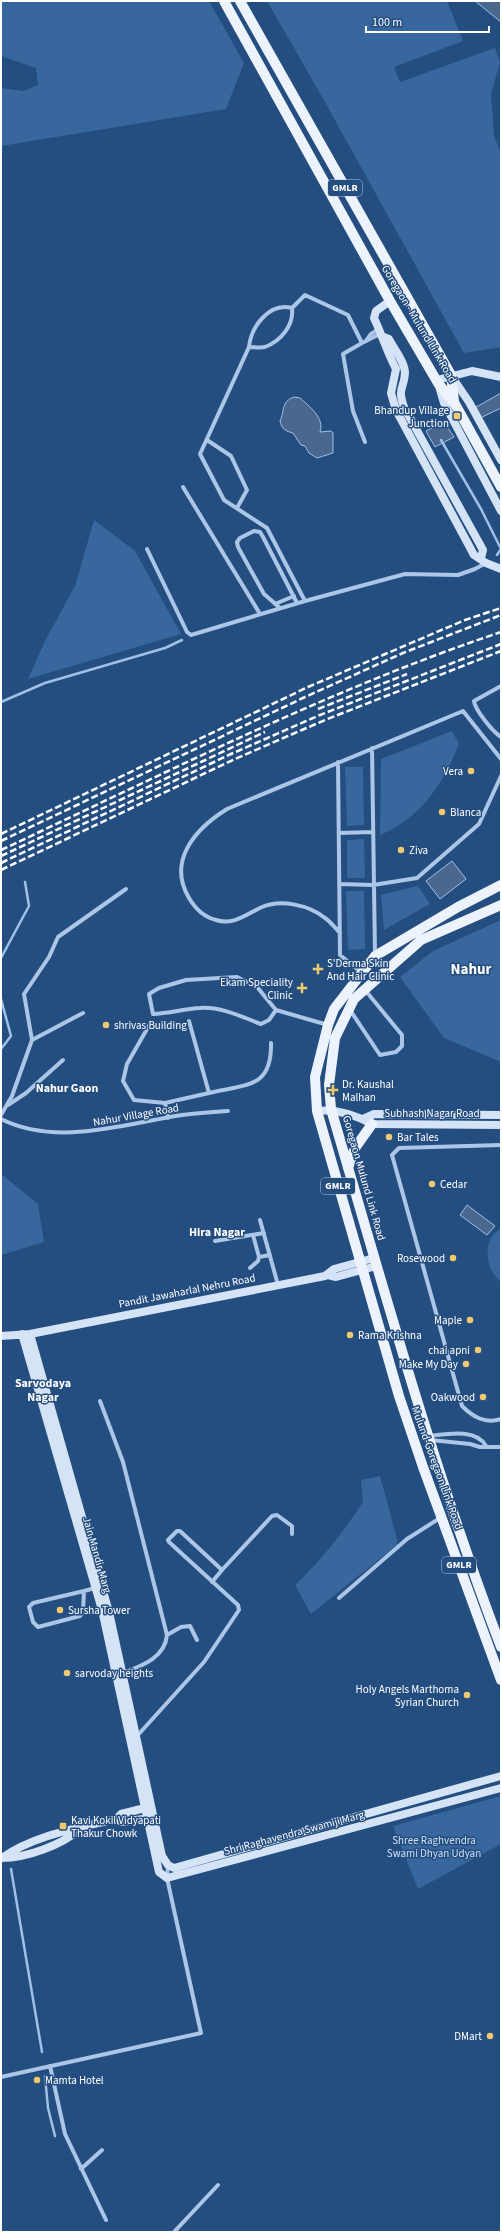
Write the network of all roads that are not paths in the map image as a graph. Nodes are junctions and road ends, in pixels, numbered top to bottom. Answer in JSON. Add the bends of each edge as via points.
{"nodes":[{"id":1,"x":224,"y":1,"type":"edge"},
{"id":2,"x":240,"y":1,"type":"edge"},
{"id":3,"x":390,"y":301,"type":"junction"},
{"id":4,"x":292,"y":308,"type":"junction"},
{"id":5,"x":381,"y":333,"type":"junction"},
{"id":6,"x":364,"y":342,"type":"junction"},
{"id":7,"x":249,"y":347,"type":"junction"},
{"id":8,"x":401,"y":373,"type":"junction"},
{"id":9,"x":451,"y":375,"type":"junction"},
{"id":10,"x":501,"y":377,"type":"edge"},
{"id":11,"x":438,"y":382,"type":"junction"},
{"id":12,"x":400,"y":391,"type":"junction"},
{"id":13,"x":391,"y":393,"type":"junction"},
{"id":14,"x":456,"y":406,"type":"junction"},
{"id":15,"x":404,"y":407,"type":"junction"},
{"id":16,"x":396,"y":410,"type":"junction"},
{"id":17,"x":465,"y":433,"type":"junction"},
{"id":18,"x":207,"y":440,"type":"junction"},
{"id":19,"x":365,"y":442,"type":"dead end"},
{"id":20,"x":501,"y":460,"type":"edge"},
{"id":21,"x":183,"y":487,"type":"dead end"},
{"id":22,"x":501,"y":487,"type":"edge"},
{"id":23,"x":237,"y":508,"type":"junction"},
{"id":24,"x":501,"y":510,"type":"edge"},
{"id":25,"x":147,"y":548,"type":"dead end"},
{"id":26,"x":483,"y":560,"type":"junction"},
{"id":27,"x":501,"y":569,"type":"edge"},
{"id":28,"x":294,"y":596,"type":"junction"},
{"id":29,"x":305,"y":601,"type":"junction"},
{"id":30,"x":297,"y":603,"type":"junction"},
{"id":31,"x":275,"y":604,"type":"junction"},
{"id":32,"x":280,"y":608,"type":"junction"},
{"id":33,"x":260,"y":614,"type":"junction"},
{"id":34,"x":501,"y":685,"type":"edge"},
{"id":35,"x":501,"y":737,"type":"edge"},
{"id":36,"x":372,"y":748,"type":"junction"},
{"id":37,"x":501,"y":759,"type":"edge"},
{"id":38,"x":338,"y":762,"type":"junction"},
{"id":39,"x":501,"y":776,"type":"edge"},
{"id":40,"x":372,"y":832,"type":"junction"},
{"id":41,"x":339,"y":833,"type":"junction"},
{"id":42,"x":339,"y":884,"type":"junction"},
{"id":43,"x":373,"y":885,"type":"junction"},
{"id":44,"x":501,"y":886,"type":"edge"},
{"id":45,"x":126,"y":889,"type":"dead end"},
{"id":46,"x":501,"y":905,"type":"edge"},
{"id":47,"x":340,"y":933,"type":"junction"},
{"id":48,"x":375,"y":956,"type":"junction"},
{"id":49,"x":362,"y":973,"type":"junction"},
{"id":50,"x":364,"y":988,"type":"junction"},
{"id":51,"x":348,"y":1008,"type":"junction"},
{"id":52,"x":276,"y":1010,"type":"junction"},
{"id":53,"x":83,"y":1013,"type":"dead end"},
{"id":54,"x":189,"y":1021,"type":"dead end"},
{"id":55,"x":151,"y":1022,"type":"dead end"},
{"id":56,"x":328,"y":1024,"type":"junction"},
{"id":57,"x":32,"y":1040,"type":"junction"},
{"id":58,"x":270,"y":1043,"type":"dead end"},
{"id":59,"x":63,"y":1060,"type":"dead end"},
{"id":60,"x":209,"y":1093,"type":"junction"},
{"id":61,"x":165,"y":1103,"type":"junction"},
{"id":62,"x":6,"y":1106,"type":"junction"},
{"id":63,"x":331,"y":1109,"type":"junction"},
{"id":64,"x":228,"y":1111,"type":"dead end"},
{"id":65,"x":317,"y":1111,"type":"junction"},
{"id":66,"x":410,"y":1114,"type":"junction"},
{"id":67,"x":443,"y":1114,"type":"junction"},
{"id":68,"x":1,"y":1115,"type":"edge"},
{"id":69,"x":464,"y":1115,"type":"junction"},
{"id":70,"x":501,"y":1115,"type":"edge"},
{"id":71,"x":168,"y":1118,"type":"junction"},
{"id":72,"x":1,"y":1119,"type":"edge"},
{"id":73,"x":363,"y":1119,"type":"junction"},
{"id":74,"x":372,"y":1124,"type":"junction"},
{"id":75,"x":410,"y":1124,"type":"junction"},
{"id":76,"x":443,"y":1124,"type":"junction"},
{"id":77,"x":464,"y":1124,"type":"junction"},
{"id":78,"x":501,"y":1125,"type":"edge"},
{"id":79,"x":501,"y":1145,"type":"edge"},
{"id":80,"x":348,"y":1168,"type":"junction"},
{"id":81,"x":260,"y":1220,"type":"dead end"},
{"id":82,"x":264,"y":1233,"type":"junction"},
{"id":83,"x":253,"y":1235,"type":"junction"},
{"id":84,"x":214,"y":1241,"type":"dead end"},
{"id":85,"x":270,"y":1255,"type":"junction"},
{"id":86,"x":259,"y":1257,"type":"junction"},
{"id":87,"x":375,"y":1262,"type":"junction"},
{"id":88,"x":361,"y":1266,"type":"junction"},
{"id":89,"x":250,"y":1268,"type":"dead end"},
{"id":90,"x":278,"y":1285,"type":"junction"},
{"id":91,"x":26,"y":1334,"type":"junction"},
{"id":92,"x":1,"y":1336,"type":"edge"},
{"id":93,"x":100,"y":1401,"type":"dead end"},
{"id":94,"x":501,"y":1419,"type":"edge"},
{"id":95,"x":429,"y":1438,"type":"junction"},
{"id":96,"x":486,"y":1446,"type":"junction"},
{"id":97,"x":501,"y":1447,"type":"edge"},
{"id":98,"x":441,"y":1518,"type":"junction"},
{"id":99,"x":292,"y":1534,"type":"dead end"},
{"id":100,"x":222,"y":1570,"type":"junction"},
{"id":101,"x":212,"y":1582,"type":"junction"},
{"id":102,"x":478,"y":1586,"type":"junction"},
{"id":103,"x":99,"y":1587,"type":"junction"},
{"id":104,"x":468,"y":1590,"type":"junction"},
{"id":105,"x":84,"y":1591,"type":"junction"},
{"id":106,"x":339,"y":1598,"type":"dead end"},
{"id":107,"x":167,"y":1635,"type":"junction"},
{"id":108,"x":198,"y":1640,"type":"dead end"},
{"id":109,"x":501,"y":1647,"type":"edge"},
{"id":110,"x":115,"y":1655,"type":"junction"},
{"id":111,"x":123,"y":1673,"type":"junction"},
{"id":112,"x":501,"y":1680,"type":"edge"},
{"id":113,"x":122,"y":1686,"type":"junction"},
{"id":114,"x":127,"y":1707,"type":"junction"},
{"id":115,"x":137,"y":1737,"type":"junction"},
{"id":116,"x":136,"y":1748,"type":"junction"},
{"id":117,"x":501,"y":1776,"type":"edge"},
{"id":118,"x":501,"y":1788,"type":"edge"},
{"id":119,"x":456,"y":1789,"type":"junction"},
{"id":120,"x":445,"y":1792,"type":"junction"},
{"id":121,"x":460,"y":1799,"type":"junction"},
{"id":122,"x":449,"y":1802,"type":"junction"},
{"id":123,"x":148,"y":1807,"type":"junction"},
{"id":124,"x":382,"y":1810,"type":"junction"},
{"id":125,"x":150,"y":1818,"type":"junction"},
{"id":126,"x":116,"y":1819,"type":"junction"},
{"id":127,"x":385,"y":1820,"type":"junction"},
{"id":128,"x":326,"y":1825,"type":"junction"},
{"id":129,"x":329,"y":1835,"type":"junction"},
{"id":130,"x":274,"y":1840,"type":"junction"},
{"id":131,"x":157,"y":1849,"type":"junction"},
{"id":132,"x":276,"y":1849,"type":"junction"},
{"id":133,"x":233,"y":1851,"type":"junction"},
{"id":134,"x":2,"y":1858,"type":"edge"},
{"id":135,"x":236,"y":1860,"type":"junction"},
{"id":136,"x":168,"y":1865,"type":"junction"},
{"id":137,"x":167,"y":1878,"type":"junction"},
{"id":138,"x":50,"y":2066,"type":"junction"},
{"id":139,"x":1,"y":2077,"type":"edge"},
{"id":140,"x":102,"y":2150,"type":"dead end"},
{"id":141,"x":81,"y":2168,"type":"junction"},
{"id":142,"x":218,"y":2185,"type":"dead end"},
{"id":143,"x":106,"y":2220,"type":"dead end"},
{"id":144,"x":174,"y":2232,"type":"edge"}],
"edges":[{"from":1,"to":3,"type":"main road","name":"Goregaon - Mulund Link Road","number":"GMLR"},
{"from":2,"to":9,"type":"main road","name":"Goregaon - Mulund Link Road","number":"GMLR"},
{"from":3,"to":5,"type":"street","via":[[374,314]]},
{"from":3,"to":11,"type":"main road","name":"Goregaon - Mulund Link Road","number":"GMLR"},
{"from":4,"to":6,"type":"street","via":[[305,295],[348,315]]},
{"from":4,"to":7,"type":"street","via":[[284,306],[274,309],[265,317],[250,337]]},
{"from":4,"to":7,"type":"street","via":[[293,316],[289,328],[264,347]]},
{"from":5,"to":6,"type":"street"},
{"from":5,"to":8,"type":"street"},
{"from":6,"to":19,"type":"street","via":[[343,354],[353,411]]},
{"from":7,"to":18,"type":"street"},
{"from":8,"to":12,"type":"street"},
{"from":8,"to":13,"type":"street"},
{"from":9,"to":10,"type":"street","via":[[472,371]]},
{"from":9,"to":11,"type":"street"},
{"from":9,"to":14,"type":"main road","name":"Goregaon - Mulund Link Road","number":"GMLR"},
{"from":9,"to":20,"type":"street"},
{"from":11,"to":14,"type":"main road","name":"Goregaon - Mulund Link Road","number":"GMLR"},
{"from":11,"to":17,"type":"street","via":[[444,403],[452,418]]},
{"from":12,"to":13,"type":"street"},
{"from":12,"to":15,"type":"street"},
{"from":13,"to":16,"type":"street"},
{"from":14,"to":17,"type":"main road"},
{"from":15,"to":16,"type":"street"},
{"from":15,"to":26,"type":"street","via":[[483,550]]},
{"from":16,"to":26,"type":"street","via":[[474,554]]},
{"from":17,"to":22,"type":"main road"},
{"from":17,"to":24,"type":"street"},
{"from":18,"to":23,"type":"street","via":[[200,454],[224,500]]},
{"from":18,"to":23,"type":"street","via":[[231,456],[247,490]]},
{"from":21,"to":33,"type":"street"},
{"from":23,"to":29,"type":"street","via":[[267,528]]},
{"from":25,"to":33,"type":"street","via":[[187,632],[191,635]]},
{"from":26,"to":27,"type":"street"},
{"from":26,"to":29,"type":"street","via":[[475,569],[458,575],[405,574]]},
{"from":28,"to":30,"type":"street"},
{"from":28,"to":31,"type":"street"},
{"from":28,"to":31,"type":"street","via":[[264,536],[254,531],[240,538],[237,544],[258,585]]},
{"from":29,"to":30,"type":"street"},
{"from":30,"to":32,"type":"street"},
{"from":31,"to":32,"type":"street"},
{"from":32,"to":33,"type":"street"},
{"from":34,"to":35,"type":"street","via":[[474,700],[480,714]]},
{"from":36,"to":37,"type":"street","via":[[463,711]]},
{"from":36,"to":38,"type":"street"},
{"from":36,"to":40,"type":"street"},
{"from":38,"to":41,"type":"street"},
{"from":38,"to":47,"type":"street","via":[[227,809],[207,821],[183,856],[181,876],[184,890],[194,907],[204,916],[232,922],[264,907],[285,904],[306,907],[325,918]]},
{"from":39,"to":43,"type":"street","via":[[478,824],[417,878]]},
{"from":40,"to":41,"type":"street"},
{"from":40,"to":43,"type":"street"},
{"from":41,"to":42,"type":"street"},
{"from":42,"to":43,"type":"street"},
{"from":42,"to":47,"type":"street"},
{"from":43,"to":48,"type":"street"},
{"from":44,"to":48,"type":"main road","number":"GMLR"},
{"from":45,"to":57,"type":"street","via":[[58,937],[49,957],[24,994]]},
{"from":46,"to":50,"type":"main road","name":"Goregaon Mulund Link Road","number":"GMLR","via":[[421,940]]},
{"from":47,"to":49,"type":"street","via":[[340,955]]},
{"from":48,"to":49,"type":"main road","number":"GMLR"},
{"from":49,"to":56,"type":"main road","number":"GMLR","via":[[334,1009]]},
{"from":50,"to":51,"type":"main road","name":"Goregaon Mulund Link Road","number":"GMLR"},
{"from":50,"to":51,"type":"street","via":[[402,1035],[402,1046],[396,1052],[380,1055]]},
{"from":51,"to":63,"type":"main road","name":"Goregaon Mulund Link Road","number":"GMLR","via":[[335,1038],[329,1085]]},
{"from":52,"to":52,"type":"street","via":[[269,1020],[261,1024],[228,1012],[202,1008],[154,1014],[150,994],[186,980],[237,977],[257,987]]},
{"from":52,"to":56,"type":"street"},
{"from":53,"to":57,"type":"street"},
{"from":54,"to":60,"type":"street"},
{"from":55,"to":61,"type":"street","via":[[128,1064],[123,1082],[134,1100]]},
{"from":56,"to":65,"type":"main road","number":"GMLR","via":[[315,1077]]},
{"from":57,"to":62,"type":"street"},
{"from":58,"to":60,"type":"street","via":[[268,1069],[257,1082]]},
{"from":59,"to":62,"type":"street"},
{"from":60,"to":61,"type":"street"},
{"from":61,"to":71,"type":"street"},
{"from":62,"to":68,"type":"street"},
{"from":63,"to":65,"type":"street"},
{"from":63,"to":73,"type":"street","name":"Subhash Nagar Road"},
{"from":63,"to":80,"type":"main road","name":"Goregaon Mulund Link Road","number":"GMLR"},
{"from":64,"to":71,"type":"street","name":"Nahur Village Road"},
{"from":65,"to":88,"type":"main road","number":"GMLR"},
{"from":66,"to":67,"type":"street"},
{"from":66,"to":73,"type":"street","via":[[374,1114]]},
{"from":66,"to":75,"type":"street"},
{"from":67,"to":69,"type":"street"},
{"from":67,"to":76,"type":"street"},
{"from":69,"to":70,"type":"street"},
{"from":69,"to":77,"type":"street"},
{"from":71,"to":72,"type":"street","name":"Nahur Village Road","via":[[90,1132],[36,1130],[13,1125]]},
{"from":73,"to":74,"type":"street","name":"Subhash Nagar Road"},
{"from":74,"to":75,"type":"street","name":"Subhash Nagar Road"},
{"from":74,"to":80,"type":"main road","via":[[355,1148]]},
{"from":75,"to":76,"type":"street","name":"Subhash Nagar Road"},
{"from":76,"to":77,"type":"street","name":"Subhash Nagar Road"},
{"from":77,"to":78,"type":"street","name":"Subhash Nagar Road"},
{"from":79,"to":94,"type":"street","via":[[399,1148],[392,1155],[462,1406],[469,1413],[487,1422]]},
{"from":80,"to":87,"type":"main road","name":"Goregaon Mulund Link Road","number":"GMLR"},
{"from":81,"to":82,"type":"street"},
{"from":82,"to":83,"type":"street"},
{"from":82,"to":85,"type":"street"},
{"from":83,"to":84,"type":"street"},
{"from":83,"to":86,"type":"street"},
{"from":85,"to":86,"type":"street"},
{"from":85,"to":90,"type":"street"},
{"from":86,"to":89,"type":"street"},
{"from":87,"to":88,"type":"street"},
{"from":87,"to":95,"type":"main road","name":"Mulund-Goregaon Link Road","number":"GMLR"},
{"from":88,"to":90,"type":"street","name":"Pandit Jawaharlal Nehru Road","via":[[336,1277],[328,1275]]},
{"from":88,"to":98,"type":"main road","name":"Mulund-Goregaon Link Road","number":"GMLR","via":[[399,1396]]},
{"from":90,"to":91,"type":"street","name":"Pandit Jawaharlal Nehru Road"},
{"from":91,"to":92,"type":"street","name":"Pandit Jawaharlal Nehru Road"},
{"from":91,"to":103,"type":"street","name":"Jain Mandir Marg"},
{"from":93,"to":107,"type":"street","via":[[123,1462]]},
{"from":95,"to":96,"type":"street"},
{"from":95,"to":96,"type":"street","via":[[453,1433],[482,1439]]},
{"from":95,"to":102,"type":"main road","name":"Mulund-Goregaon Link Road","number":"GMLR"},
{"from":96,"to":97,"type":"street"},
{"from":98,"to":104,"type":"main road","name":"Mulund-Goregaon Link Road","number":"GMLR"},
{"from":98,"to":106,"type":"street","via":[[407,1539]]},
{"from":99,"to":100,"type":"street","via":[[292,1526],[289,1523],[277,1515],[272,1516]]},
{"from":100,"to":101,"type":"street"},
{"from":100,"to":101,"type":"street","via":[[180,1531],[170,1538],[169,1542]]},
{"from":101,"to":115,"type":"street","via":[[238,1605],[238,1614],[202,1664]]},
{"from":102,"to":104,"type":"main road"},
{"from":102,"to":109,"type":"main road","name":"Mulund-Goregaon Link Road","number":"GMLR"},
{"from":103,"to":105,"type":"street"},
{"from":103,"to":110,"type":"street","name":"Jain Mandir Marg"},
{"from":104,"to":112,"type":"main road","name":"Mulund-Goregaon Link Road","number":"GMLR"},
{"from":105,"to":105,"type":"street","via":[[33,1603],[29,1607],[33,1622],[38,1627],[80,1616],[83,1612]]},
{"from":107,"to":108,"type":"street","via":[[181,1627],[190,1626]]},
{"from":107,"to":111,"type":"street","via":[[166,1643],[155,1657]]},
{"from":110,"to":111,"type":"street","name":"Jain Mandir Marg"},
{"from":110,"to":113,"type":"street","name":"Jain Mandir Marg"},
{"from":111,"to":113,"type":"street","name":"Jain Mandir Marg"},
{"from":113,"to":114,"type":"street","name":"Jain Mandir Marg"},
{"from":114,"to":115,"type":"street","name":"Jain Mandir Marg"},
{"from":114,"to":116,"type":"street","name":"Jain Mandir Marg"},
{"from":115,"to":116,"type":"street","name":"Jain Mandir Marg"},
{"from":116,"to":123,"type":"street","name":"Jain Mandir Marg"},
{"from":117,"to":119,"type":"street","name":"Shri Raghavendra Swamiji Marg"},
{"from":118,"to":121,"type":"street","name":"Shri Raghavendra Swamiji Marg"},
{"from":119,"to":120,"type":"street","name":"Shri Raghavendra Swamiji Marg"},
{"from":119,"to":121,"type":"street"},
{"from":120,"to":122,"type":"street"},
{"from":120,"to":124,"type":"street","name":"Shri Raghavendra Swamiji Marg"},
{"from":121,"to":122,"type":"street","name":"Shri Raghavendra Swamiji Marg"},
{"from":122,"to":127,"type":"street","name":"Shri Raghavendra Swamiji Marg"},
{"from":123,"to":125,"type":"street"},
{"from":123,"to":126,"type":"street","via":[[121,1814]]},
{"from":124,"to":127,"type":"street"},
{"from":124,"to":128,"type":"street","name":"Shri Raghavendra Swamiji Marg"},
{"from":125,"to":126,"type":"street","via":[[122,1822]]},
{"from":125,"to":131,"type":"street"},
{"from":126,"to":134,"type":"street","via":[[66,1831],[40,1845],[13,1850]]},
{"from":127,"to":129,"type":"street","name":"Shri Raghavendra Swamiji Marg"},
{"from":128,"to":129,"type":"street"},
{"from":128,"to":130,"type":"street","name":"Shri Raghavendra Swamiji Marg"},
{"from":129,"to":132,"type":"street","name":"Shri Raghavendra Swamiji Marg"},
{"from":130,"to":132,"type":"street"},
{"from":130,"to":133,"type":"street","name":"Shri Raghavendra Swamiji Marg"},
{"from":131,"to":136,"type":"street"},
{"from":131,"to":137,"type":"street","via":[[158,1872]]},
{"from":132,"to":135,"type":"street","name":"Shri Raghavendra Swamiji Marg"},
{"from":133,"to":135,"type":"street"},
{"from":133,"to":136,"type":"street","name":"Shri Raghavendra Swamiji Marg","via":[[174,1868]]},
{"from":135,"to":137,"type":"street","name":"Shri Raghavendra Swamiji Marg"},
{"from":136,"to":137,"type":"street"},
{"from":137,"to":138,"type":"street","via":[[201,2034]]},
{"from":138,"to":139,"type":"street"},
{"from":138,"to":141,"type":"street","via":[[65,2134]]},
{"from":140,"to":141,"type":"street"},
{"from":141,"to":143,"type":"street"},
{"from":142,"to":144,"type":"street"}]}
